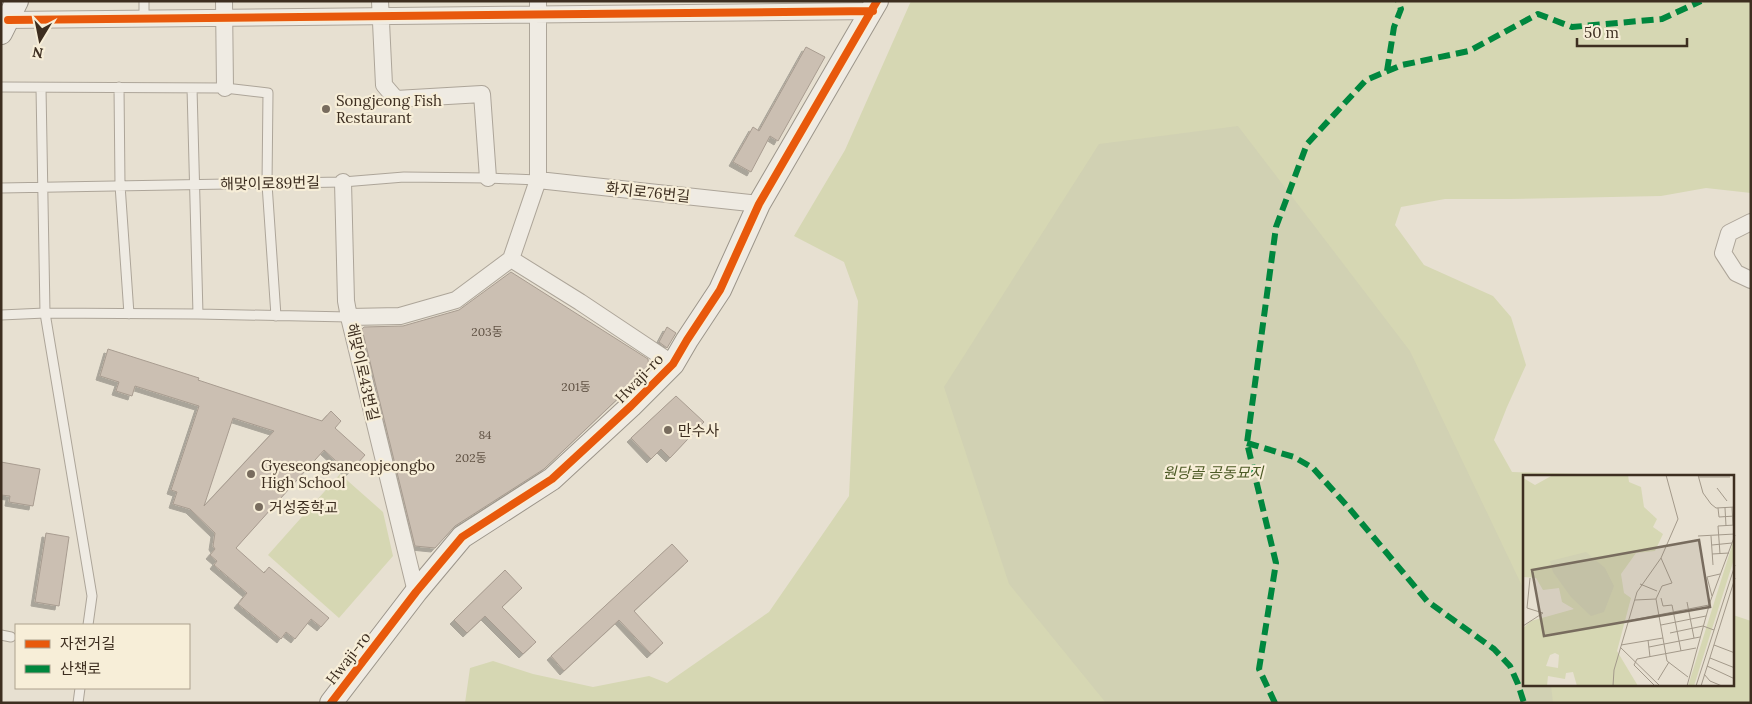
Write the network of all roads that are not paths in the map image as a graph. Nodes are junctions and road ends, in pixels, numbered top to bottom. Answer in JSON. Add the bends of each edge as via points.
{"nodes":[{"id":1,"x":144,"y":1,"type":"edge"},
{"id":2,"x":875,"y":6,"type":"edge"},
{"id":3,"x":538,"y":8,"type":"edge"},
{"id":4,"x":225,"y":9,"type":"edge"},
{"id":5,"x":380,"y":9,"type":"edge"},
{"id":6,"x":9,"y":18,"type":"edge"},
{"id":7,"x":144,"y":19,"type":"junction"},
{"id":8,"x":1,"y":87,"type":"edge"},
{"id":9,"x":119,"y":87,"type":"junction"},
{"id":10,"x":41,"y":88,"type":"junction"},
{"id":11,"x":192,"y":88,"type":"junction"},
{"id":12,"x":225,"y":88,"type":"junction"},
{"id":13,"x":488,"y":178,"type":"junction"},
{"id":14,"x":538,"y":180,"type":"junction"},
{"id":15,"x":342,"y":182,"type":"junction"},
{"id":16,"x":267,"y":184,"type":"junction"},
{"id":17,"x":120,"y":185,"type":"junction"},
{"id":18,"x":194,"y":185,"type":"junction"},
{"id":19,"x":42,"y":186,"type":"junction"},
{"id":20,"x":1,"y":188,"type":"edge"},
{"id":21,"x":758,"y":204,"type":"junction"},
{"id":22,"x":1751,"y":222,"type":"edge"},
{"id":23,"x":512,"y":259,"type":"junction"},
{"id":24,"x":1751,"y":280,"type":"edge"},
{"id":25,"x":45,"y":313,"type":"junction"},
{"id":26,"x":1,"y":314,"type":"edge"},
{"id":27,"x":129,"y":314,"type":"junction"},
{"id":28,"x":198,"y":314,"type":"junction"},
{"id":29,"x":276,"y":316,"type":"junction"},
{"id":30,"x":349,"y":317,"type":"junction"},
{"id":31,"x":673,"y":364,"type":"junction"},
{"id":32,"x":416,"y":592,"type":"junction"},
{"id":33,"x":88,"y":624,"type":"edge"},
{"id":34,"x":80,"y":689,"type":"edge"},
{"id":35,"x":78,"y":703,"type":"edge"},
{"id":36,"x":331,"y":703,"type":"edge"}],
"edges":[{"from":1,"to":7,"type":"lane"},
{"from":2,"to":3,"type":"street"},
{"from":2,"to":21,"type":"street","name":"Hwaji-ro"},
{"from":3,"to":5,"type":"street"},
{"from":3,"to":14,"type":"street"},
{"from":4,"to":5,"type":"street"},
{"from":4,"to":7,"type":"street"},
{"from":4,"to":12,"type":"street"},
{"from":5,"to":13,"type":"street","via":[[384,84],[396,99],[482,94]]},
{"from":6,"to":7,"type":"street"},
{"from":8,"to":10,"type":"lane"},
{"from":9,"to":10,"type":"lane"},
{"from":9,"to":11,"type":"lane"},
{"from":9,"to":17,"type":"lane"},
{"from":10,"to":19,"type":"lane"},
{"from":11,"to":12,"type":"lane"},
{"from":11,"to":18,"type":"lane"},
{"from":12,"to":16,"type":"lane","via":[[268,93]]},
{"from":13,"to":14,"type":"lane","name":"해맞이로89번길"},
{"from":13,"to":15,"type":"lane","name":"해맞이로89번길","via":[[404,177]]},
{"from":14,"to":21,"type":"street","name":"화지로76번길"},
{"from":14,"to":23,"type":"street"},
{"from":15,"to":16,"type":"lane","name":"해맞이로89번길"},
{"from":15,"to":30,"type":"street"},
{"from":16,"to":18,"type":"lane","name":"해맞이로89번길"},
{"from":16,"to":29,"type":"lane"},
{"from":17,"to":18,"type":"lane","name":"해맞이로89번길"},
{"from":17,"to":19,"type":"lane","name":"해맞이로89번길"},
{"from":17,"to":27,"type":"lane"},
{"from":18,"to":28,"type":"lane"},
{"from":19,"to":20,"type":"lane","name":"해맞이로89번길"},
{"from":19,"to":25,"type":"lane"},
{"from":21,"to":31,"type":"street","name":"Hwaji-ro","via":[[720,290]]},
{"from":22,"to":24,"type":"street","via":[[1729,233],[1723,253],[1736,273]]},
{"from":23,"to":30,"type":"street","name":"해맞이로43번길","via":[[456,300],[400,316]]},
{"from":23,"to":31,"type":"street"},
{"from":25,"to":26,"type":"lane"},
{"from":25,"to":27,"type":"lane"},
{"from":25,"to":33,"type":"lane","via":[[92,596]]},
{"from":27,"to":28,"type":"lane"},
{"from":28,"to":29,"type":"lane"},
{"from":29,"to":30,"type":"lane"},
{"from":30,"to":32,"type":"street","name":"해맞이로43번길"},
{"from":31,"to":32,"type":"street","name":"Hwaji-ro","via":[[552,479],[462,537]]},
{"from":32,"to":36,"type":"street","name":"Hwaji-ro"},
{"from":34,"to":35,"type":"lane"}]}
